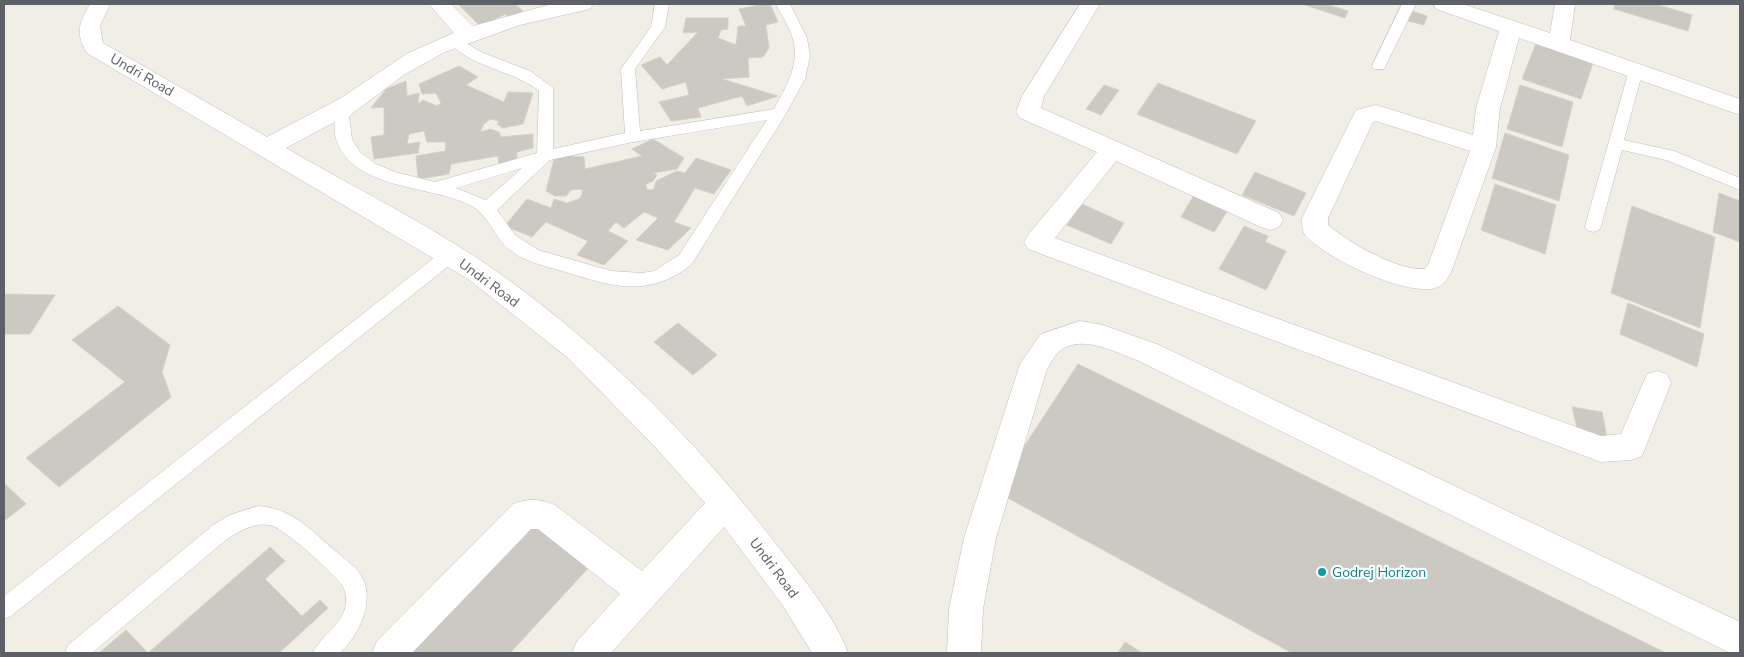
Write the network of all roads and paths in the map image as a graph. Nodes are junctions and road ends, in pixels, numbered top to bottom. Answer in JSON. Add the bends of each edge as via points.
{"nodes":[{"id":1,"x":100,"y":4,"type":"edge"},
{"id":2,"x":439,"y":4,"type":"edge"},
{"id":3,"x":582,"y":4,"type":"edge"},
{"id":4,"x":662,"y":4,"type":"edge"},
{"id":5,"x":783,"y":4,"type":"edge"},
{"id":6,"x":1090,"y":4,"type":"edge"},
{"id":7,"x":1409,"y":4,"type":"edge"},
{"id":8,"x":1443,"y":4,"type":"edge"},
{"id":9,"x":1565,"y":4,"type":"edge"},
{"id":10,"x":1511,"y":27,"type":"junction"},
{"id":11,"x":463,"y":38,"type":"junction"},
{"id":12,"x":1559,"y":43,"type":"junction"},
{"id":13,"x":1378,"y":66,"type":"dead end"},
{"id":14,"x":1636,"y":70,"type":"junction"},
{"id":15,"x":361,"y":96,"type":"junction"},
{"id":16,"x":1740,"y":108,"type":"edge"},
{"id":17,"x":779,"y":114,"type":"junction"},
{"id":18,"x":633,"y":137,"type":"junction"},
{"id":19,"x":1615,"y":143,"type":"junction"},
{"id":20,"x":1484,"y":147,"type":"junction"},
{"id":21,"x":267,"y":148,"type":"junction"},
{"id":22,"x":1112,"y":150,"type":"junction"},
{"id":23,"x":545,"y":156,"type":"junction"},
{"id":24,"x":1740,"y":184,"type":"edge"},
{"id":25,"x":433,"y":188,"type":"junction"},
{"id":26,"x":487,"y":209,"type":"junction"},
{"id":27,"x":1270,"y":220,"type":"dead end"},
{"id":28,"x":1593,"y":226,"type":"dead end"},
{"id":29,"x":450,"y":255,"type":"junction"},
{"id":30,"x":1657,"y":383,"type":"dead end"},
{"id":31,"x":725,"y":503,"type":"junction"},
{"id":32,"x":643,"y":592,"type":"junction"},
{"id":33,"x":4,"y":609,"type":"edge"},
{"id":34,"x":1740,"y":640,"type":"edge"},
{"id":35,"x":76,"y":653,"type":"edge"},
{"id":36,"x":324,"y":653,"type":"edge"},
{"id":37,"x":389,"y":653,"type":"edge"},
{"id":38,"x":589,"y":653,"type":"edge"},
{"id":39,"x":831,"y":653,"type":"edge"},
{"id":40,"x":964,"y":653,"type":"edge"}],
"edges":[{"from":1,"to":21,"type":"street","name":"Undri Road","via":[[88,30],[95,48]]},
{"from":2,"to":11,"type":"street"},
{"from":3,"to":11,"type":"street","via":[[562,7]]},
{"from":4,"to":18,"type":"lane","via":[[658,27],[628,69]]},
{"from":5,"to":17,"type":"lane","via":[[800,38],[803,56],[798,79]]},
{"from":6,"to":22,"type":"street","via":[[1033,96],[1028,112]]},
{"from":7,"to":13,"type":"lane"},
{"from":8,"to":10,"type":"street"},
{"from":9,"to":12,"type":"street"},
{"from":10,"to":12,"type":"street"},
{"from":10,"to":20,"type":"street","via":[[1488,108]]},
{"from":11,"to":15,"type":"street","via":[[397,69]]},
{"from":11,"to":23,"type":"lane","via":[[466,52],[537,80],[546,89]]},
{"from":12,"to":14,"type":"street"},
{"from":14,"to":16,"type":"street"},
{"from":14,"to":19,"type":"lane"},
{"from":15,"to":21,"type":"street"},
{"from":15,"to":25,"type":"lane","via":[[341,116],[340,133],[349,151],[372,170]]},
{"from":17,"to":18,"type":"lane"},
{"from":17,"to":26,"type":"lane","via":[[685,260],[674,271],[658,278],[623,281],[528,253],[514,244]]},
{"from":18,"to":23,"type":"lane"},
{"from":19,"to":24,"type":"lane","via":[[1669,155]]},
{"from":19,"to":28,"type":"lane"},
{"from":20,"to":20,"type":"street","via":[[1439,270],[1431,279],[1413,280],[1392,271],[1327,240],[1315,229],[1314,218],[1364,116],[1376,113],[1394,117]]},
{"from":21,"to":29,"type":"street","name":"Undri Road"},
{"from":22,"to":27,"type":"street"},
{"from":22,"to":30,"type":"street","via":[[1037,242],[1601,448],[1631,447]]},
{"from":23,"to":25,"type":"lane"},
{"from":23,"to":26,"type":"lane"},
{"from":25,"to":26,"type":"lane","via":[[461,195]]},
{"from":29,"to":31,"type":"street","name":"Undri Road","via":[[578,349]]},
{"from":29,"to":33,"type":"lane"},
{"from":31,"to":32,"type":"street"},
{"from":31,"to":39,"type":"street","name":"Undri Road","via":[[796,596]]},
{"from":32,"to":37,"type":"street","via":[[544,515],[524,514]]},
{"from":32,"to":38,"type":"street"},
{"from":34,"to":40,"type":"street","via":[[1150,353],[1104,336],[1080,332],[1051,342],[1034,364],[980,538],[966,609]]},
{"from":35,"to":36,"type":"lane","via":[[220,532],[258,515],[273,516],[292,525],[351,580],[357,599],[351,621]]}]}
